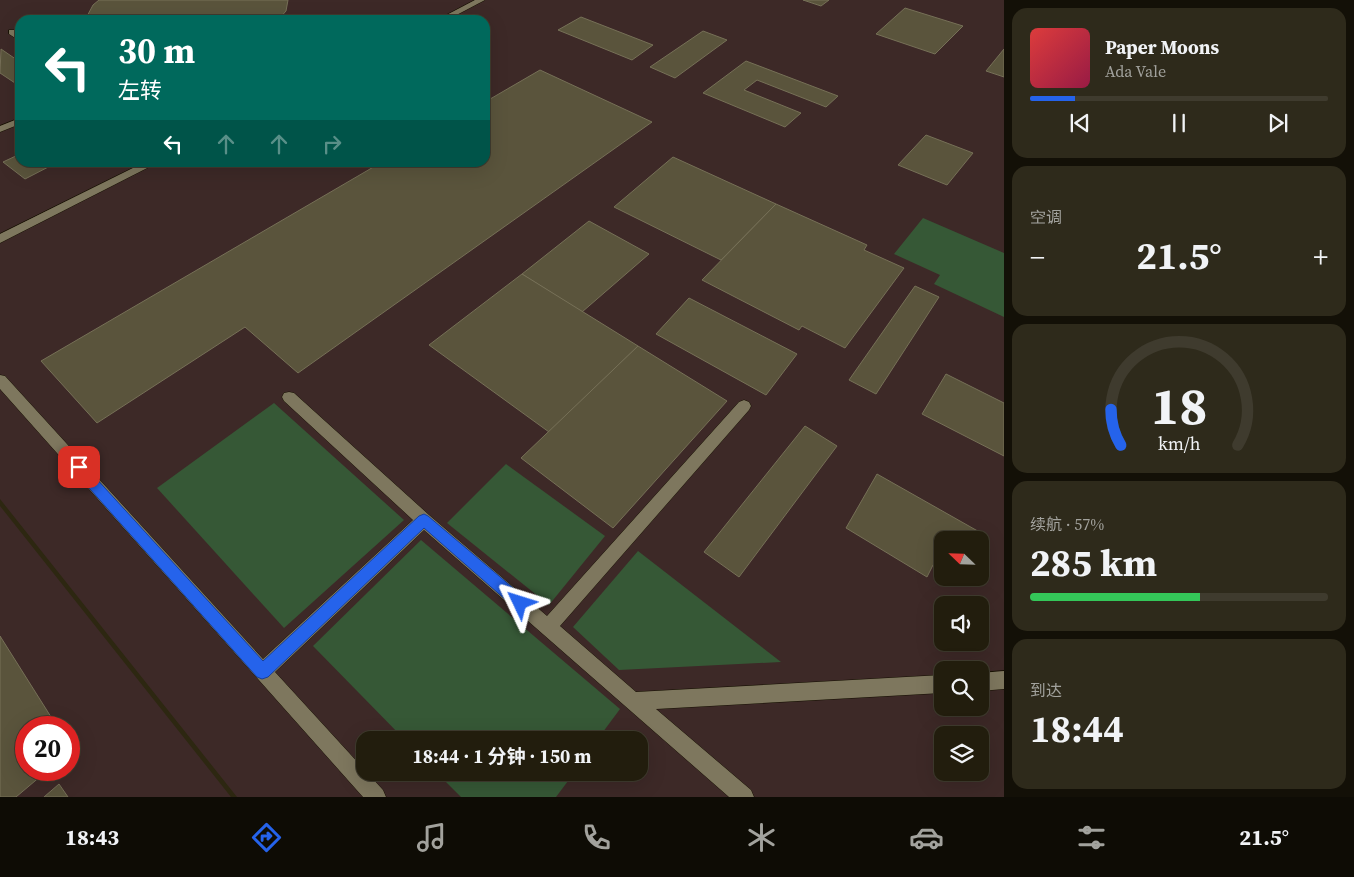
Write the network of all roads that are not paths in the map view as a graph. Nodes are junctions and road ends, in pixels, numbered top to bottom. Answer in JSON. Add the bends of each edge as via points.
{"nodes":[{"id":1,"x":481,"y":0,"type":"edge"},
{"id":2,"x":451,"y":15,"type":"edge"},
{"id":3,"x":12,"y":32,"type":"dead end"},
{"id":4,"x":15,"y":34,"type":"edge"},
{"id":5,"x":15,"y":123,"type":"edge"},
{"id":6,"x":0,"y":130,"type":"edge"},
{"id":7,"x":144,"y":167,"type":"edge"},
{"id":8,"x":0,"y":239,"type":"edge"},
{"id":9,"x":0,"y":380,"type":"edge"},
{"id":10,"x":289,"y":397,"type":"dead end"},
{"id":11,"x":744,"y":406,"type":"dead end"},
{"id":12,"x":424,"y":520,"type":"junction"},
{"id":13,"x":548,"y":627,"type":"junction"},
{"id":14,"x":262,"y":672,"type":"junction"},
{"id":15,"x":1004,"y":680,"type":"edge"},
{"id":16,"x":989,"y":681,"type":"edge"},
{"id":17,"x":934,"y":684,"type":"edge"},
{"id":18,"x":633,"y":701,"type":"junction"},
{"id":19,"x":376,"y":797,"type":"edge"},
{"id":20,"x":744,"y":797,"type":"edge"}],
"edges":[{"from":1,"to":2,"type":"lane"},
{"from":3,"to":4,"type":"lane"},
{"from":5,"to":6,"type":"lane"},
{"from":7,"to":8,"type":"lane"},
{"from":9,"to":14,"type":"lane"},
{"from":10,"to":12,"type":"lane"},
{"from":11,"to":13,"type":"lane"},
{"from":12,"to":13,"type":"lane"},
{"from":12,"to":14,"type":"lane"},
{"from":13,"to":18,"type":"lane"},
{"from":14,"to":19,"type":"lane"},
{"from":15,"to":16,"type":"lane"},
{"from":17,"to":18,"type":"lane"},
{"from":18,"to":20,"type":"lane"}]}
